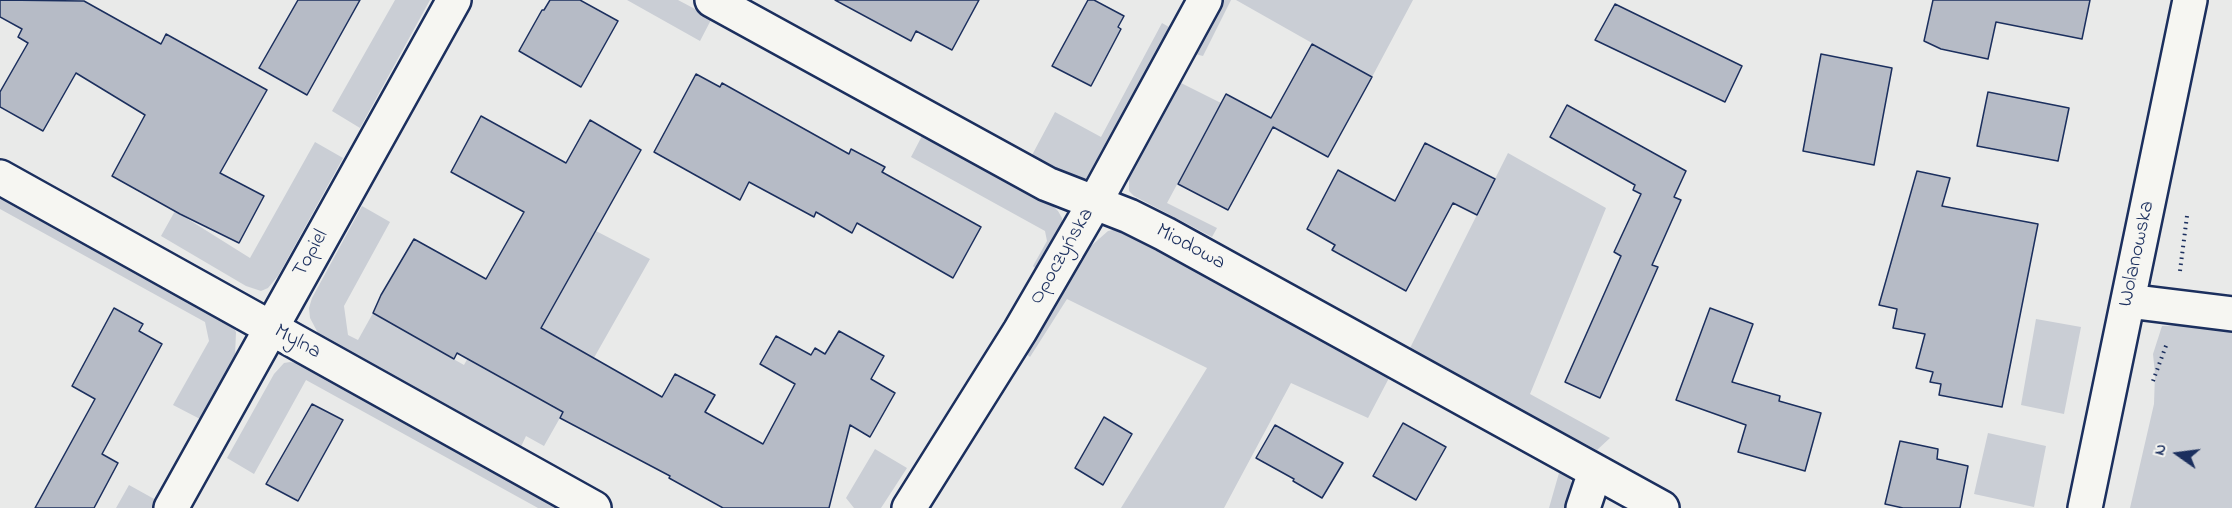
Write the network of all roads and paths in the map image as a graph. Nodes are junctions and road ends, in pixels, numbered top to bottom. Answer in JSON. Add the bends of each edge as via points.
{"nodes":[{"id":1,"x":454,"y":0,"type":"edge"},
{"id":2,"x":712,"y":0,"type":"edge"},
{"id":3,"x":1205,"y":0,"type":"edge"},
{"id":4,"x":2190,"y":0,"type":"edge"},
{"id":5,"x":0,"y":177,"type":"edge"},
{"id":6,"x":1095,"y":202,"type":"junction"},
{"id":7,"x":2128,"y":301,"type":"junction"},
{"id":8,"x":2232,"y":314,"type":"edge"},
{"id":9,"x":270,"y":328,"type":"junction"},
{"id":10,"x":1595,"y":472,"type":"junction"},
{"id":11,"x":171,"y":508,"type":"edge"},
{"id":12,"x":594,"y":508,"type":"edge"},
{"id":13,"x":909,"y":508,"type":"edge"},
{"id":14,"x":1583,"y":508,"type":"edge"},
{"id":15,"x":1662,"y":508,"type":"edge"},
{"id":16,"x":2085,"y":508,"type":"edge"}],
"edges":[{"from":1,"to":9,"type":"street","name":"Topiel"},
{"from":2,"to":6,"type":"street","name":"Miodowa","via":[[1047,184]]},
{"from":3,"to":6,"type":"street","name":"Opoczyńska"},
{"from":4,"to":7,"type":"street","name":"Wolanowska"},
{"from":5,"to":9,"type":"street","name":"Mylna"},
{"from":6,"to":10,"type":"street","name":"Miodowa","via":[[1165,234]]},
{"from":6,"to":13,"type":"street","name":"Opoczyńska"},
{"from":7,"to":8,"type":"street"},
{"from":7,"to":16,"type":"street","name":"Wolanowska"},
{"from":9,"to":11,"type":"street","name":"Topiel"},
{"from":9,"to":12,"type":"street","name":"Mylna"},
{"from":10,"to":14,"type":"street"},
{"from":10,"to":15,"type":"street","name":"Miodowa"}]}
